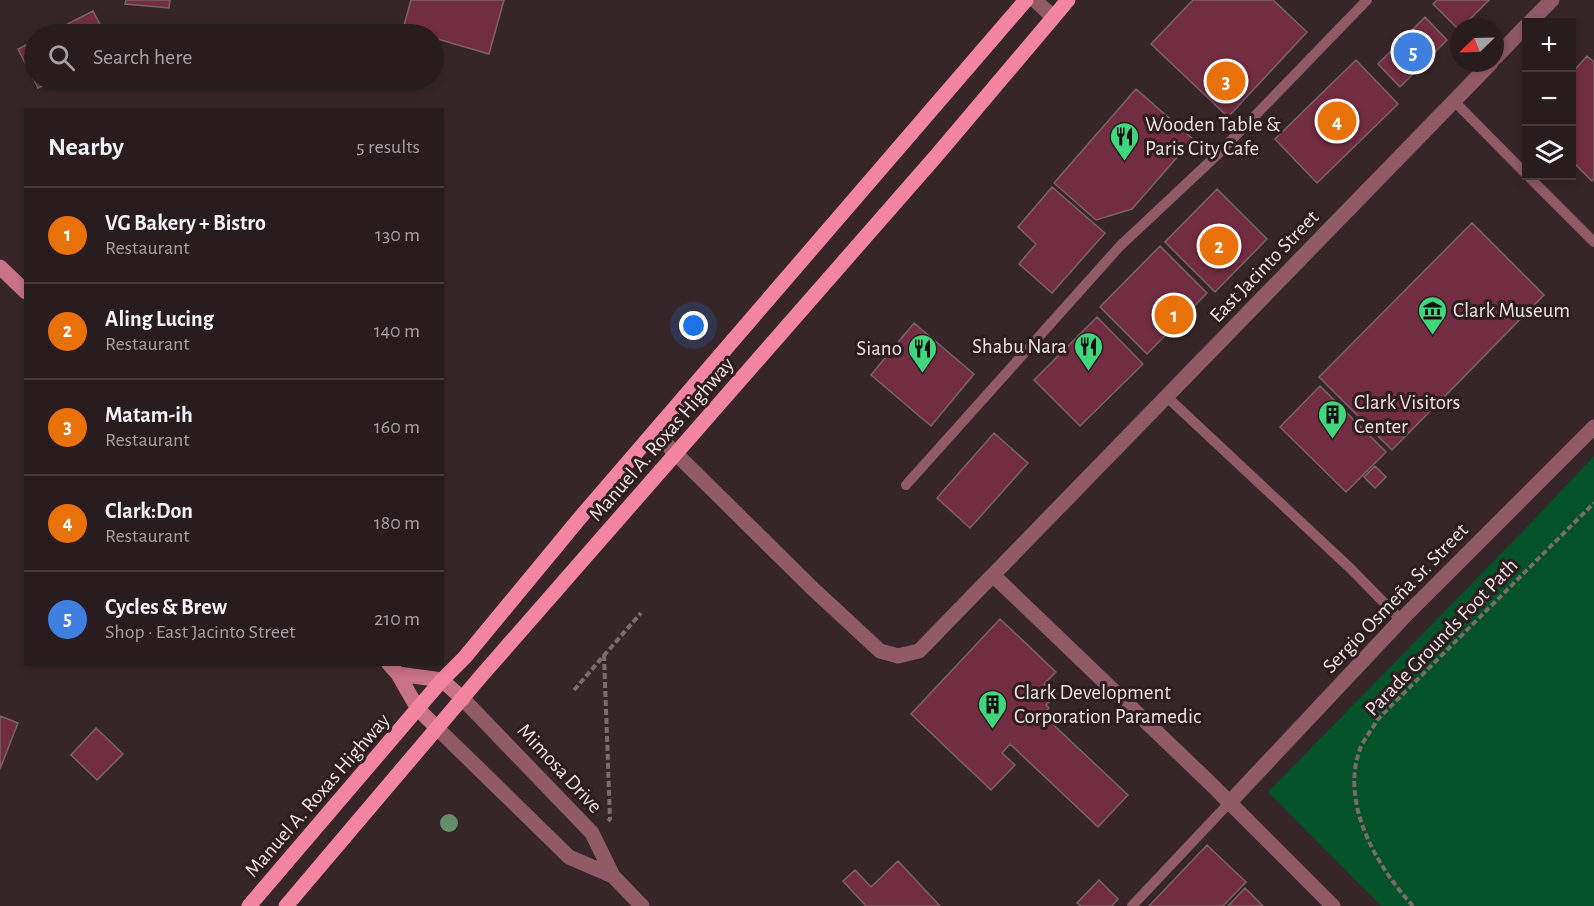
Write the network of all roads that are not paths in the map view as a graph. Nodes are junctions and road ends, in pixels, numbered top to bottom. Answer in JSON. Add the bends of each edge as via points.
{"nodes":[{"id":1,"x":1026,"y":0,"type":"edge"},
{"id":2,"x":1035,"y":0,"type":"edge"},
{"id":3,"x":1068,"y":0,"type":"edge"},
{"id":4,"x":1367,"y":0,"type":"edge"},
{"id":5,"x":1551,"y":0,"type":"edge"},
{"id":6,"x":1053,"y":17,"type":"junction"},
{"id":7,"x":1534,"y":18,"type":"edge"},
{"id":8,"x":1522,"y":31,"type":"edge"},
{"id":9,"x":1504,"y":49,"type":"edge"},
{"id":10,"x":1482,"y":72,"type":"edge"},
{"id":11,"x":1454,"y":101,"type":"junction"},
{"id":12,"x":1522,"y":170,"type":"edge"},
{"id":13,"x":1532,"y":180,"type":"edge"},
{"id":14,"x":1594,"y":242,"type":"edge"},
{"id":15,"x":0,"y":267,"type":"edge"},
{"id":16,"x":24,"y":290,"type":"edge"},
{"id":17,"x":1167,"y":397,"type":"junction"},
{"id":18,"x":1594,"y":427,"type":"edge"},
{"id":19,"x":654,"y":432,"type":"junction"},
{"id":20,"x":676,"y":454,"type":"junction"},
{"id":21,"x":906,"y":485,"type":"dead end"},
{"id":22,"x":994,"y":576,"type":"junction"},
{"id":23,"x":1401,"y":620,"type":"junction"},
{"id":24,"x":393,"y":669,"type":"edge"},
{"id":25,"x":442,"y":680,"type":"junction"},
{"id":26,"x":463,"y":699,"type":"junction"},
{"id":27,"x":418,"y":709,"type":"junction"},
{"id":28,"x":437,"y":728,"type":"junction"},
{"id":29,"x":1230,"y":802,"type":"junction"},
{"id":30,"x":613,"y":876,"type":"junction"},
{"id":31,"x":249,"y":906,"type":"edge"},
{"id":32,"x":286,"y":906,"type":"edge"},
{"id":33,"x":642,"y":906,"type":"edge"},
{"id":34,"x":1132,"y":906,"type":"edge"},
{"id":35,"x":1333,"y":906,"type":"edge"}],
"edges":[{"from":1,"to":19,"type":"main road","name":"Manuel A. Roxas Highway"},
{"from":2,"to":6,"type":"street"},
{"from":3,"to":6,"type":"main road","name":"Manuel A. Roxas Highway"},
{"from":4,"to":21,"type":"lane","via":[[1217,155],[1120,246]]},
{"from":5,"to":7,"type":"street"},
{"from":6,"to":20,"type":"main road","name":"Manuel A. Roxas Highway"},
{"from":8,"to":9,"type":"street"},
{"from":10,"to":11,"type":"street","name":"East Jacinto Street"},
{"from":11,"to":12,"type":"lane"},
{"from":11,"to":17,"type":"street","name":"East Jacinto Street"},
{"from":13,"to":14,"type":"lane"},
{"from":15,"to":16,"type":"street"},
{"from":17,"to":22,"type":"street","name":"East Jacinto Street"},
{"from":17,"to":23,"type":"lane"},
{"from":18,"to":23,"type":"street","name":"Sergio Osmeña Sr. Street"},
{"from":19,"to":20,"type":"street","name":"East Jacinto Street"},
{"from":19,"to":25,"type":"main road","name":"Manuel A. Roxas Highway"},
{"from":20,"to":22,"type":"street","name":"East Jacinto Street","via":[[880,651],[898,656],[919,651]]},
{"from":20,"to":26,"type":"main road","name":"Manuel A. Roxas Highway"},
{"from":22,"to":29,"type":"street"},
{"from":23,"to":29,"type":"street","name":"Sergio Osmeña Sr. Street"},
{"from":24,"to":25,"type":"street"},
{"from":24,"to":27,"type":"street"},
{"from":25,"to":26,"type":"street"},
{"from":25,"to":27,"type":"main road","name":"Manuel A. Roxas Highway"},
{"from":26,"to":28,"type":"main road","name":"Manuel A. Roxas Highway"},
{"from":26,"to":30,"type":"street","name":"Mimosa Drive","via":[[592,833]]},
{"from":27,"to":28,"type":"street"},
{"from":27,"to":31,"type":"main road","name":"Manuel A. Roxas Highway"},
{"from":28,"to":30,"type":"street","name":"Mimosa Drive","via":[[569,857]]},
{"from":28,"to":32,"type":"main road","name":"Manuel A. Roxas Highway"},
{"from":29,"to":34,"type":"lane"},
{"from":29,"to":35,"type":"street"},
{"from":30,"to":33,"type":"street","name":"Mimosa Drive"}]}
